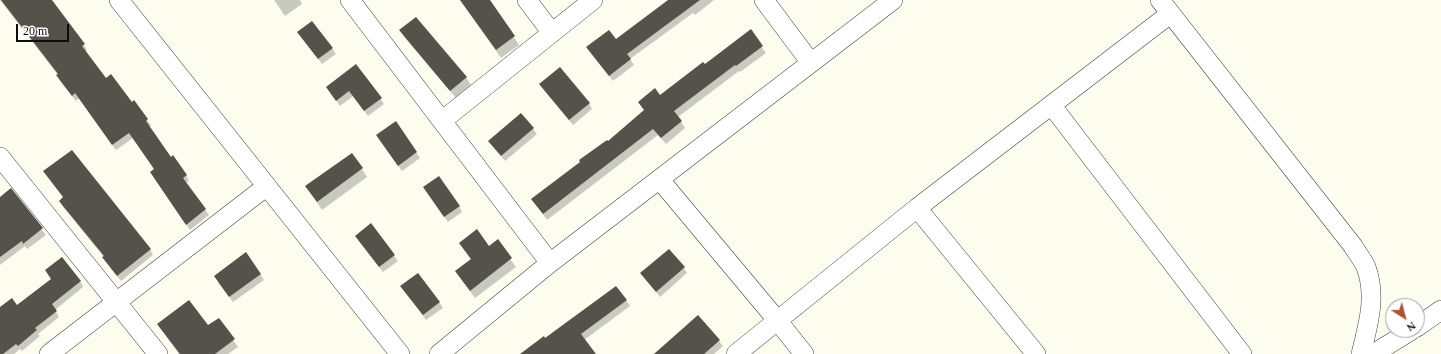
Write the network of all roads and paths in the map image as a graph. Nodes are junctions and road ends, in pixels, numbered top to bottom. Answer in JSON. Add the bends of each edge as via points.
{"nodes":[{"id":1,"x":119,"y":0,"type":"edge"},
{"id":2,"x":350,"y":0,"type":"edge"},
{"id":3,"x":527,"y":0,"type":"edge"},
{"id":4,"x":593,"y":0,"type":"edge"},
{"id":5,"x":764,"y":0,"type":"edge"},
{"id":6,"x":893,"y":0,"type":"edge"},
{"id":7,"x":1165,"y":7,"type":"edge"},
{"id":8,"x":552,"y":33,"type":"junction"},
{"id":9,"x":811,"y":63,"type":"junction"},
{"id":10,"x":1052,"y":106,"type":"junction"},
{"id":11,"x":443,"y":120,"type":"junction"},
{"id":12,"x":1,"y":161,"type":"edge"},
{"id":13,"x":660,"y":180,"type":"junction"},
{"id":14,"x":267,"y":186,"type":"junction"},
{"id":15,"x":917,"y":208,"type":"junction"},
{"id":16,"x":550,"y":263,"type":"junction"},
{"id":17,"x":115,"y":303,"type":"junction"},
{"id":18,"x":1441,"y":310,"type":"edge"},
{"id":19,"x":777,"y":320,"type":"junction"},
{"id":20,"x":1425,"y":321,"type":"edge"},
{"id":21,"x":1399,"y":338,"type":"edge"},
{"id":22,"x":49,"y":354,"type":"edge"},
{"id":23,"x":158,"y":354,"type":"edge"},
{"id":24,"x":400,"y":354,"type":"edge"},
{"id":25,"x":439,"y":354,"type":"edge"},
{"id":26,"x":736,"y":354,"type":"edge"},
{"id":27,"x":804,"y":354,"type":"edge"},
{"id":28,"x":1036,"y":354,"type":"edge"},
{"id":29,"x":1242,"y":354,"type":"edge"},
{"id":30,"x":1361,"y":354,"type":"edge"},
{"id":31,"x":1373,"y":354,"type":"edge"}],
"edges":[{"from":1,"to":14,"type":"street"},
{"from":2,"to":11,"type":"street"},
{"from":3,"to":8,"type":"street"},
{"from":4,"to":8,"type":"street"},
{"from":5,"to":9,"type":"street"},
{"from":6,"to":9,"type":"street"},
{"from":7,"to":10,"type":"street"},
{"from":7,"to":30,"type":"street","via":[[1366,266],[1372,291],[1371,314]]},
{"from":8,"to":11,"type":"street"},
{"from":9,"to":13,"type":"street"},
{"from":10,"to":15,"type":"street"},
{"from":10,"to":29,"type":"street"},
{"from":11,"to":16,"type":"street"},
{"from":12,"to":17,"type":"street"},
{"from":13,"to":16,"type":"street"},
{"from":13,"to":19,"type":"street"},
{"from":14,"to":17,"type":"street"},
{"from":14,"to":24,"type":"street"},
{"from":15,"to":19,"type":"street"},
{"from":15,"to":28,"type":"street"},
{"from":16,"to":25,"type":"street"},
{"from":17,"to":22,"type":"street"},
{"from":17,"to":23,"type":"street"},
{"from":18,"to":20,"type":"street"},
{"from":19,"to":26,"type":"street"},
{"from":19,"to":27,"type":"street"},
{"from":21,"to":31,"type":"street"}]}
